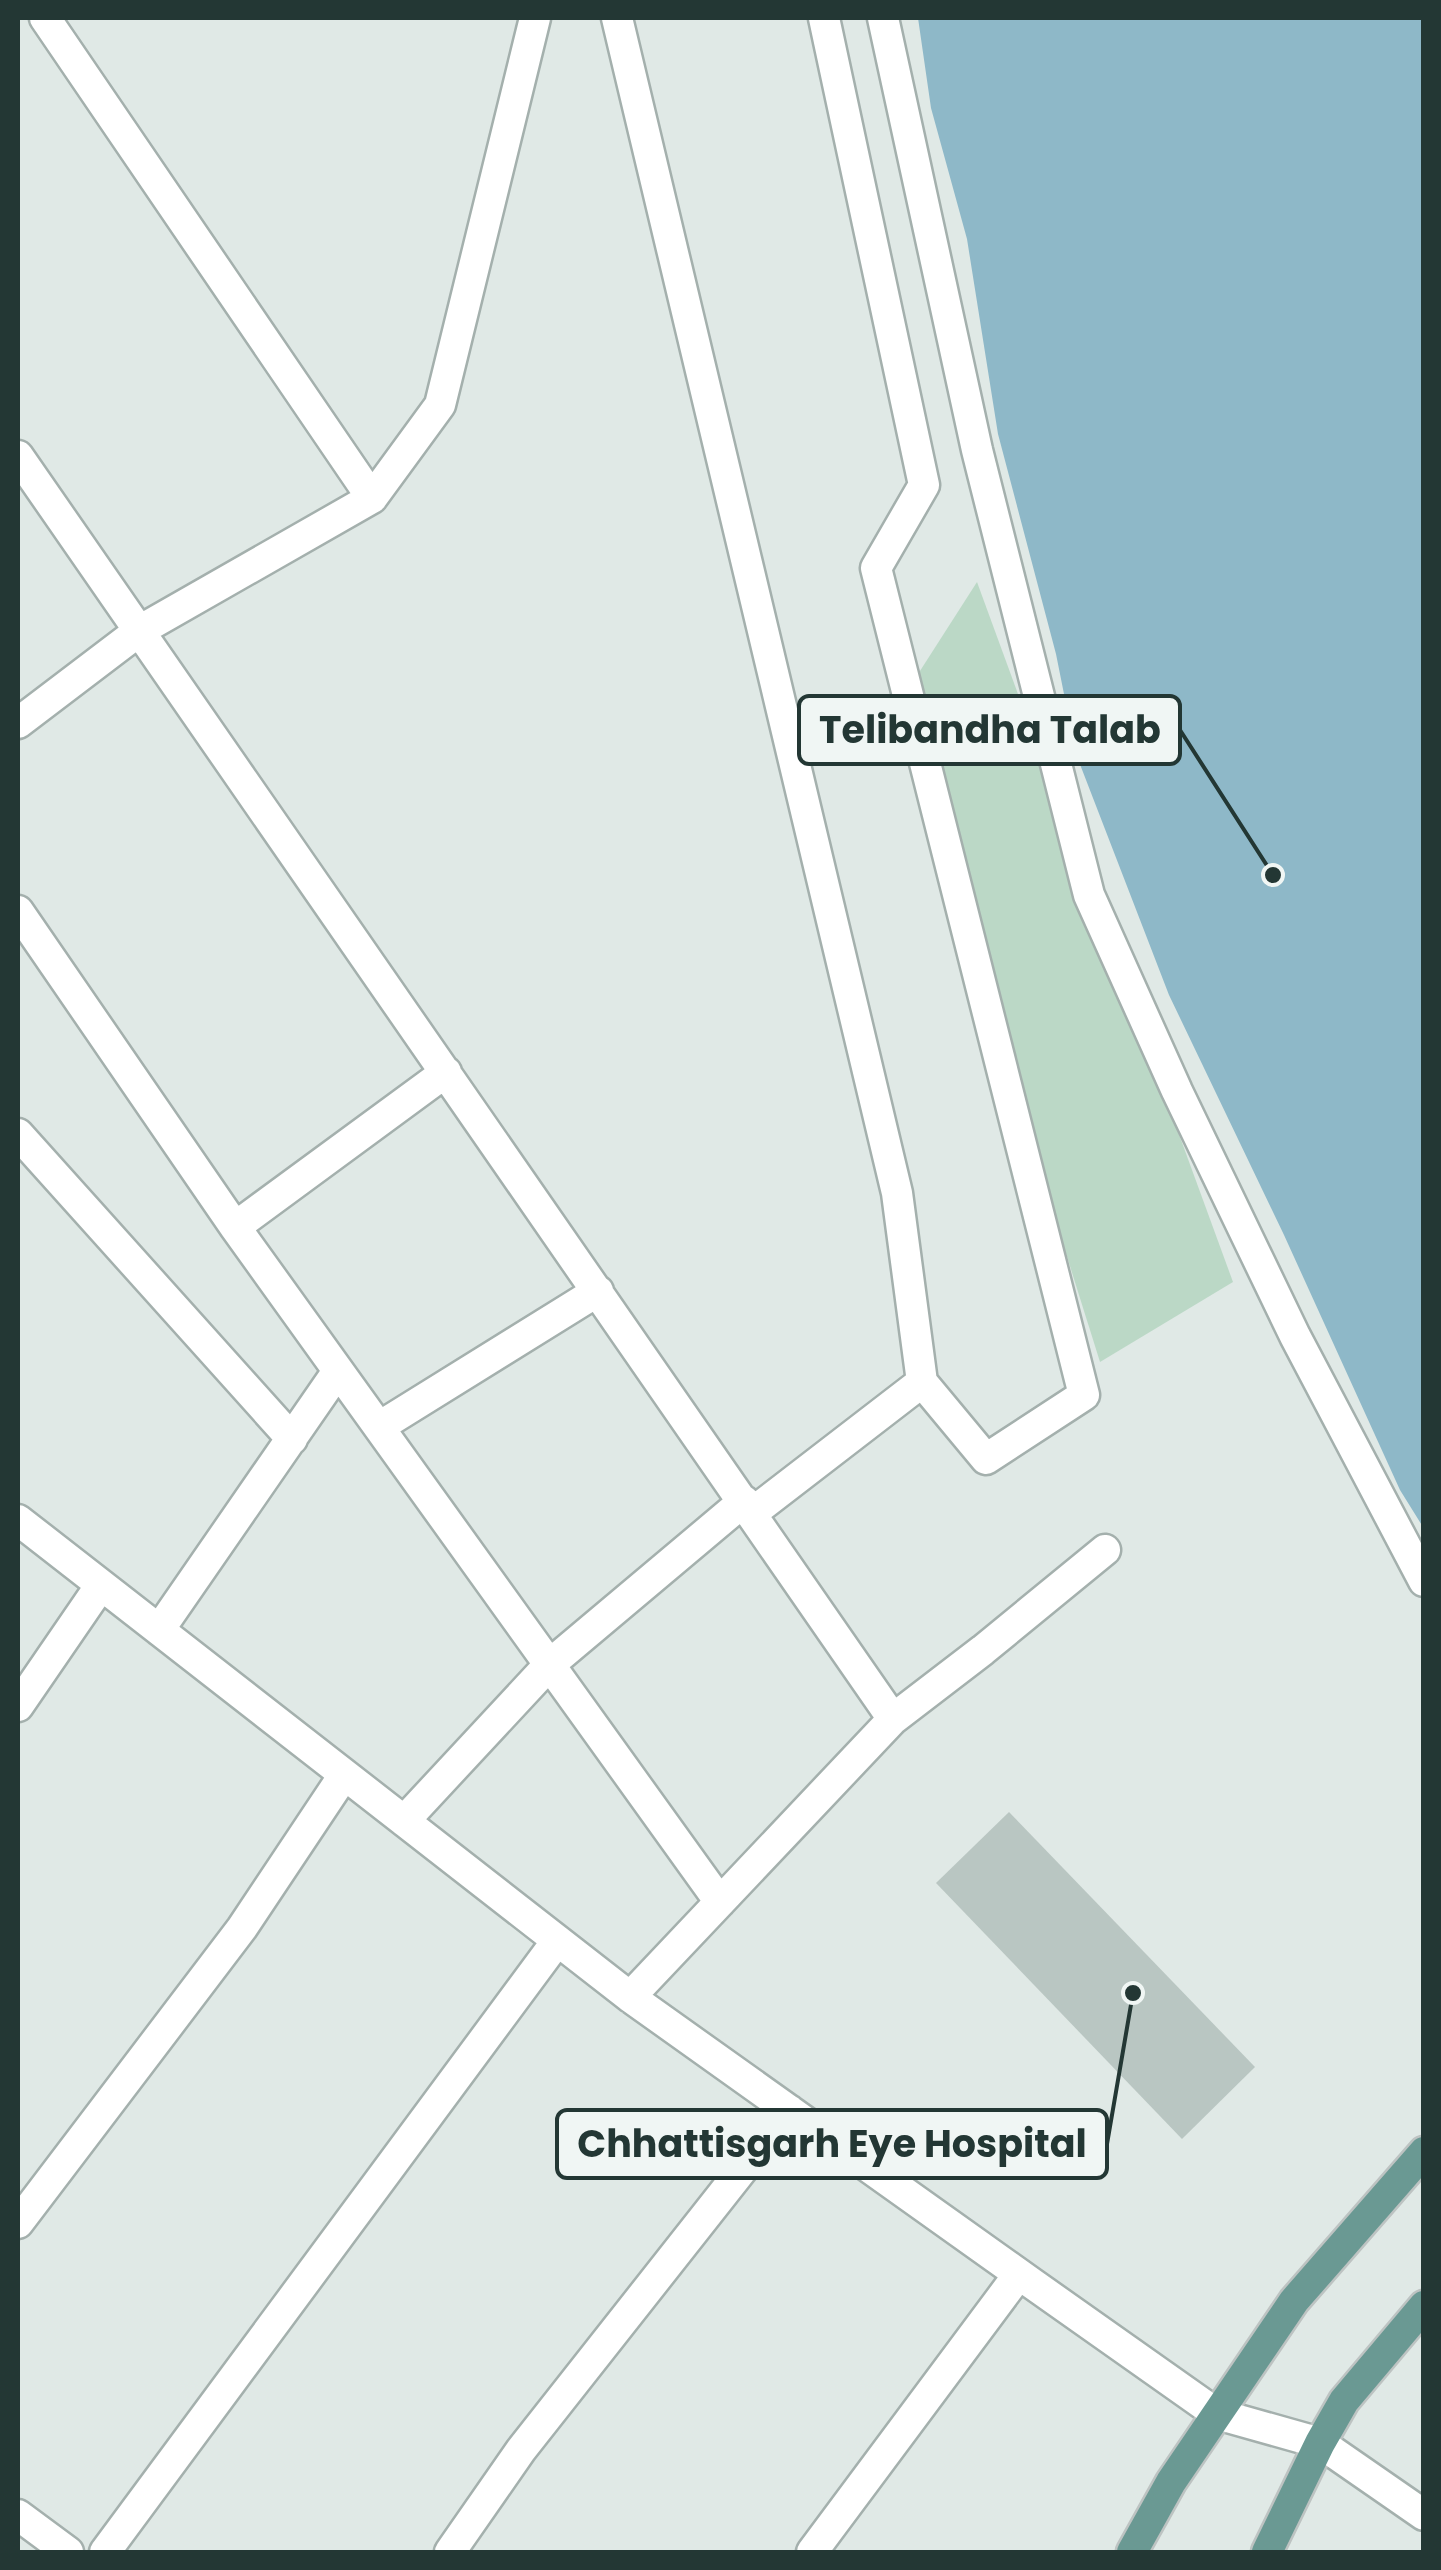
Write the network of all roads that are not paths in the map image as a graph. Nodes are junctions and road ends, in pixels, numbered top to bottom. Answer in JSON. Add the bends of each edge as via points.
{"nodes":[{"id":1,"x":45,"y":18,"type":"edge"},
{"id":2,"x":535,"y":18,"type":"edge"},
{"id":3,"x":617,"y":18,"type":"edge"},
{"id":4,"x":824,"y":18,"type":"edge"},
{"id":5,"x":883,"y":18,"type":"edge"},
{"id":6,"x":18,"y":456,"type":"edge"},
{"id":7,"x":372,"y":498,"type":"junction"},
{"id":8,"x":139,"y":631,"type":"junction"},
{"id":9,"x":18,"y":723,"type":"edge"},
{"id":10,"x":18,"y":911,"type":"edge"},
{"id":11,"x":446,"y":1072,"type":"junction"},
{"id":12,"x":18,"y":1134,"type":"edge"},
{"id":13,"x":235,"y":1228,"type":"junction"},
{"id":14,"x":598,"y":1290,"type":"junction"},
{"id":15,"x":338,"y":1372,"type":"junction"},
{"id":16,"x":922,"y":1382,"type":"junction"},
{"id":17,"x":378,"y":1427,"type":"junction"},
{"id":18,"x":292,"y":1439,"type":"junction"},
{"id":19,"x":748,"y":1507,"type":"junction"},
{"id":20,"x":18,"y":1520,"type":"edge"},
{"id":21,"x":1105,"y":1550,"type":"dead end"},
{"id":22,"x":1424,"y":1581,"type":"edge"},
{"id":23,"x":101,"y":1585,"type":"junction"},
{"id":24,"x":159,"y":1630,"type":"junction"},
{"id":25,"x":549,"y":1665,"type":"junction"},
{"id":26,"x":18,"y":1706,"type":"edge"},
{"id":27,"x":892,"y":1719,"type":"junction"},
{"id":28,"x":344,"y":1775,"type":"junction"},
{"id":29,"x":404,"y":1822,"type":"junction"},
{"id":30,"x":720,"y":1902,"type":"junction"},
{"id":31,"x":557,"y":1940,"type":"junction"},
{"id":32,"x":630,"y":1997,"type":"junction"},
{"id":33,"x":789,"y":2110,"type":"junction"},
{"id":34,"x":1424,"y":2152,"type":"edge"},
{"id":35,"x":18,"y":2222,"type":"edge"},
{"id":36,"x":1019,"y":2274,"type":"junction"},
{"id":37,"x":1424,"y":2306,"type":"edge"},
{"id":38,"x":1217,"y":2414,"type":"junction"},
{"id":39,"x":1320,"y":2442,"type":"junction"},
{"id":40,"x":18,"y":2515,"type":"edge"},
{"id":41,"x":1424,"y":2515,"type":"edge"},
{"id":42,"x":68,"y":2552,"type":"edge"},
{"id":43,"x":105,"y":2552,"type":"edge"},
{"id":44,"x":450,"y":2552,"type":"edge"},
{"id":45,"x":812,"y":2552,"type":"edge"},
{"id":46,"x":1132,"y":2552,"type":"edge"},
{"id":47,"x":1267,"y":2552,"type":"edge"}],
"edges":[{"from":1,"to":7,"type":"street"},
{"from":2,"to":7,"type":"street","via":[[440,405]]},
{"from":3,"to":16,"type":"street","via":[[897,1193]]},
{"from":4,"to":16,"type":"street","via":[[924,485],[876,568],[1084,1395],[986,1459]]},
{"from":5,"to":22,"type":"street","via":[[976,450],[1089,895],[1270,1283]]},
{"from":6,"to":8,"type":"street"},
{"from":7,"to":8,"type":"street"},
{"from":8,"to":9,"type":"street"},
{"from":8,"to":11,"type":"street"},
{"from":10,"to":13,"type":"street"},
{"from":11,"to":13,"type":"street"},
{"from":11,"to":14,"type":"street"},
{"from":12,"to":18,"type":"street"},
{"from":13,"to":15,"type":"street"},
{"from":14,"to":17,"type":"street"},
{"from":14,"to":19,"type":"street"},
{"from":15,"to":17,"type":"street"},
{"from":15,"to":18,"type":"street"},
{"from":16,"to":19,"type":"street"},
{"from":17,"to":25,"type":"street"},
{"from":18,"to":24,"type":"street"},
{"from":19,"to":25,"type":"street"},
{"from":19,"to":27,"type":"street"},
{"from":20,"to":23,"type":"street"},
{"from":21,"to":27,"type":"street"},
{"from":23,"to":24,"type":"street"},
{"from":23,"to":26,"type":"street"},
{"from":24,"to":28,"type":"street"},
{"from":25,"to":29,"type":"street"},
{"from":25,"to":30,"type":"street"},
{"from":27,"to":30,"type":"street"},
{"from":28,"to":29,"type":"street"},
{"from":28,"to":35,"type":"street","via":[[242,1928]]},
{"from":29,"to":31,"type":"street"},
{"from":30,"to":32,"type":"street"},
{"from":31,"to":32,"type":"street"},
{"from":31,"to":43,"type":"street"},
{"from":32,"to":33,"type":"street"},
{"from":33,"to":36,"type":"street"},
{"from":33,"to":44,"type":"street","via":[[532,2435]]},
{"from":34,"to":38,"type":"main road","via":[[1294,2300]]},
{"from":36,"to":38,"type":"street"},
{"from":36,"to":45,"type":"street"},
{"from":37,"to":39,"type":"main road","via":[[1344,2401]]},
{"from":38,"to":39,"type":"street"},
{"from":38,"to":46,"type":"main road"},
{"from":39,"to":41,"type":"street"},
{"from":39,"to":47,"type":"main road"},
{"from":40,"to":42,"type":"street"}]}
